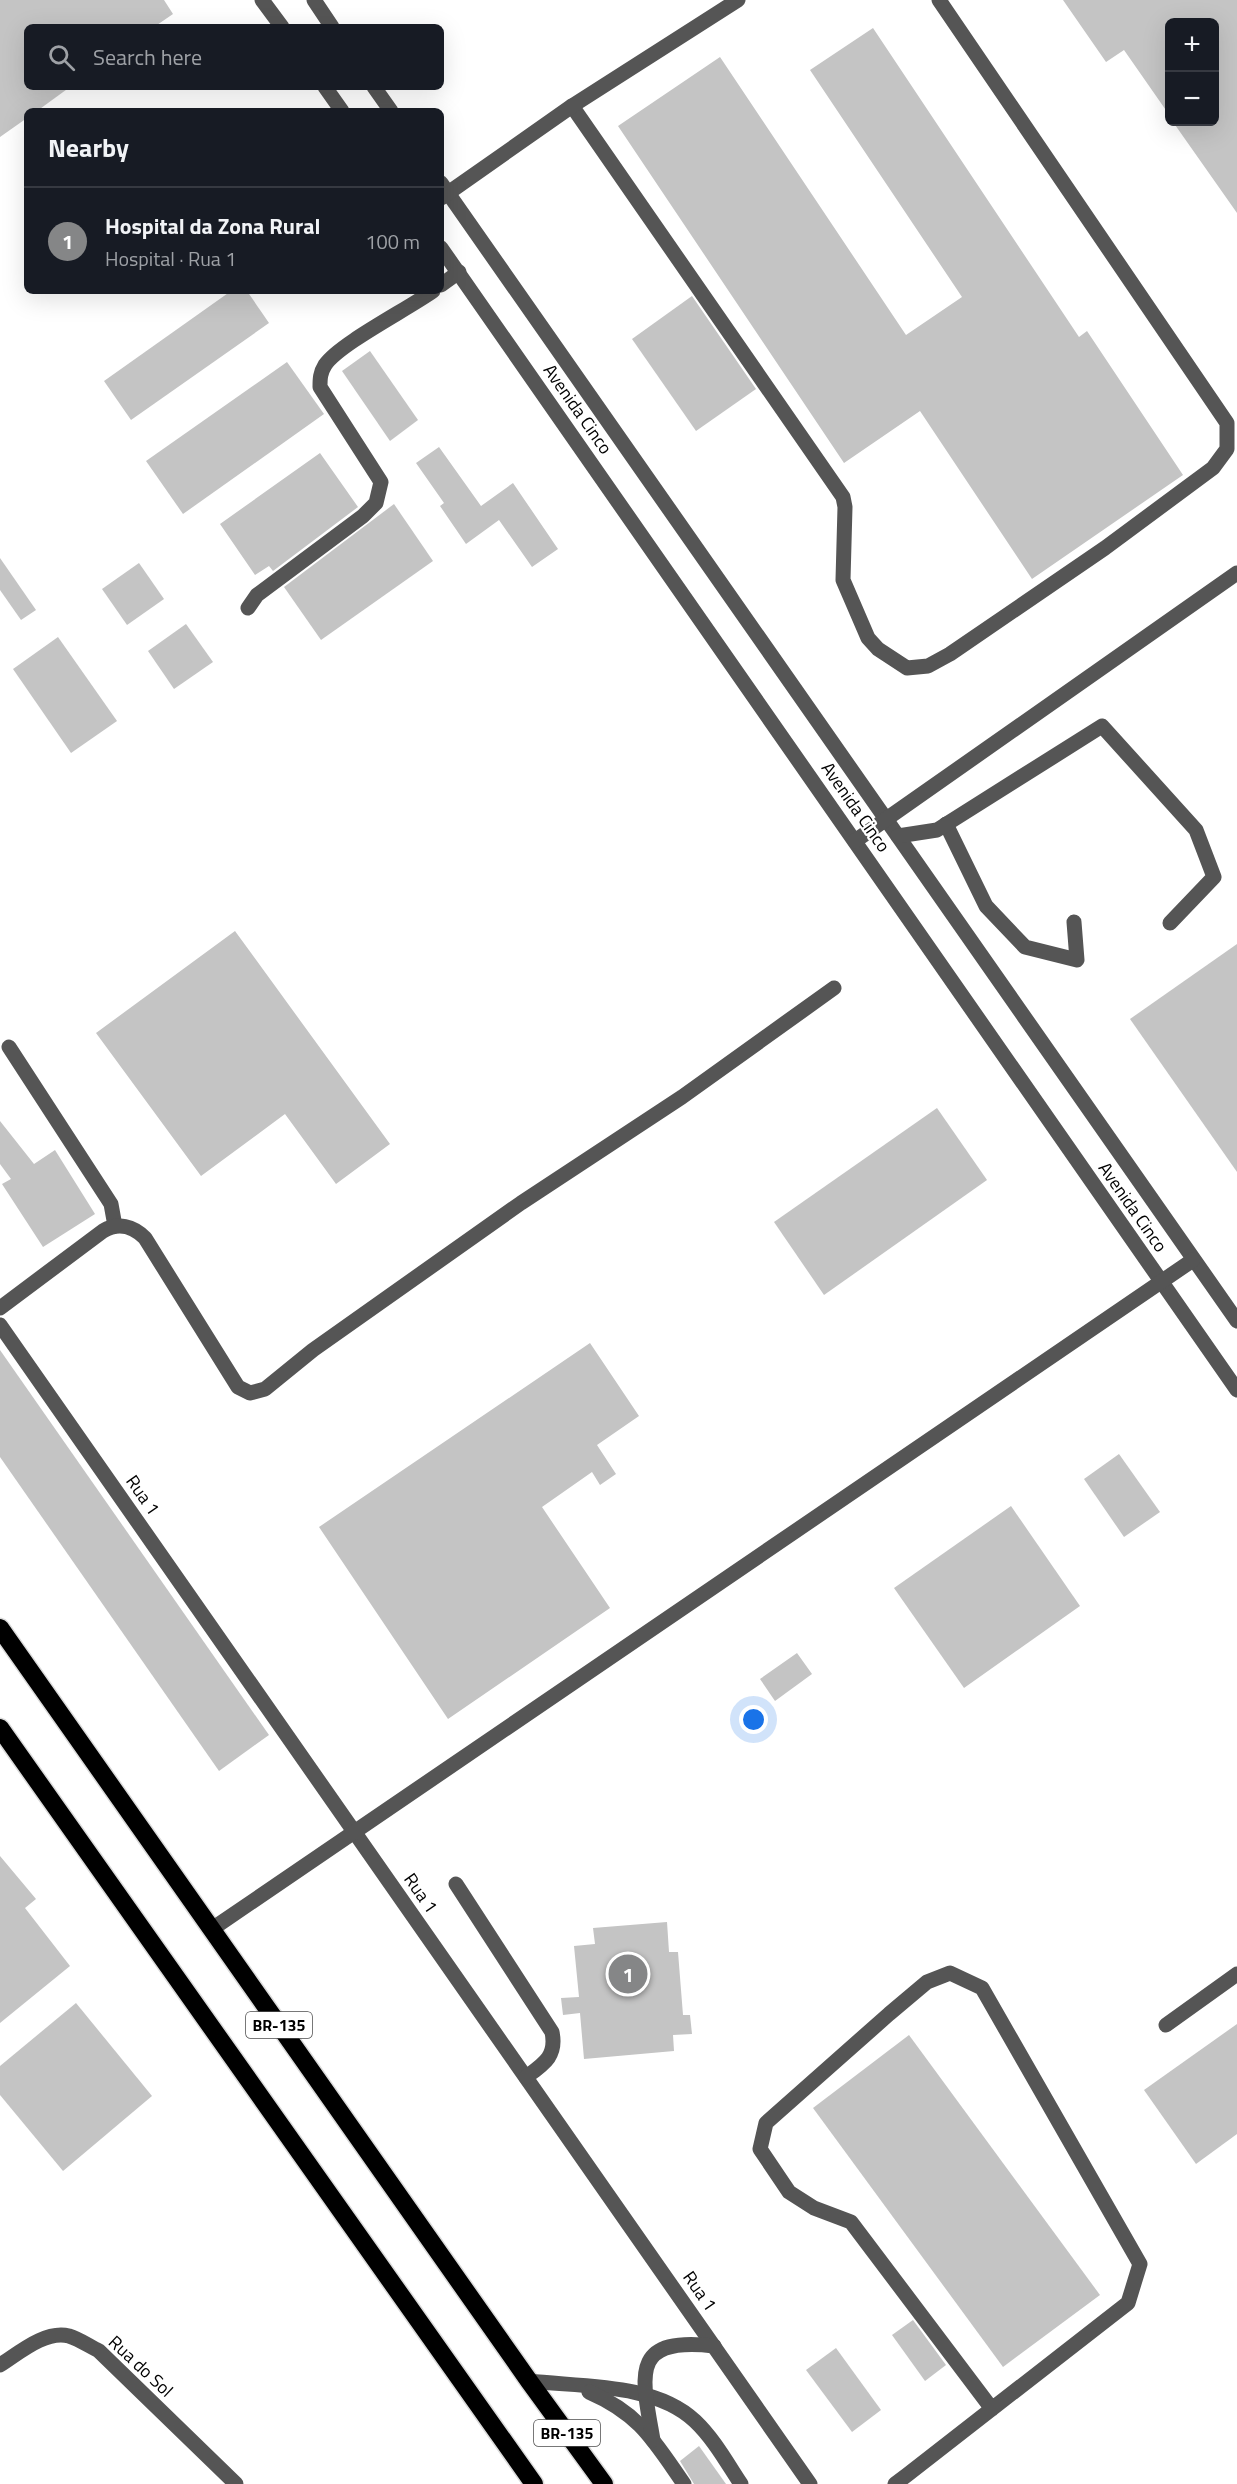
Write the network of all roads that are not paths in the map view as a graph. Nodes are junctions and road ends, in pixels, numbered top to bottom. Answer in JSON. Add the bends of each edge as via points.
{"nodes":[{"id":1,"x":262,"y":0,"type":"edge"},
{"id":2,"x":314,"y":0,"type":"edge"},
{"id":3,"x":738,"y":0,"type":"edge"},
{"id":4,"x":939,"y":0,"type":"edge"},
{"id":5,"x":280,"y":24,"type":"edge"},
{"id":6,"x":330,"y":24,"type":"edge"},
{"id":7,"x":327,"y":90,"type":"edge"},
{"id":8,"x":376,"y":90,"type":"edge"},
{"id":9,"x":572,"y":105,"type":"junction"},
{"id":10,"x":340,"y":108,"type":"edge"},
{"id":11,"x":389,"y":108,"type":"edge"},
{"id":12,"x":444,"y":191,"type":"edge"},
{"id":13,"x":444,"y":193,"type":"edge"},
{"id":14,"x":444,"y":252,"type":"edge"},
{"id":15,"x":459,"y":273,"type":"junction"},
{"id":16,"x":444,"y":283,"type":"edge"},
{"id":17,"x":428,"y":294,"type":"edge"},
{"id":18,"x":1237,"y":573,"type":"edge"},
{"id":19,"x":248,"y":608,"type":"dead end"},
{"id":20,"x":887,"y":819,"type":"junction"},
{"id":21,"x":946,"y":824,"type":"junction"},
{"id":22,"x":898,"y":836,"type":"junction"},
{"id":23,"x":855,"y":841,"type":"junction"},
{"id":24,"x":1074,"y":922,"type":"dead end"},
{"id":25,"x":1170,"y":923,"type":"dead end"},
{"id":26,"x":834,"y":988,"type":"dead end"},
{"id":27,"x":9,"y":1047,"type":"dead end"},
{"id":28,"x":115,"y":1226,"type":"junction"},
{"id":29,"x":1193,"y":1260,"type":"junction"},
{"id":30,"x":1161,"y":1282,"type":"junction"},
{"id":31,"x":0,"y":1308,"type":"edge"},
{"id":32,"x":1237,"y":1321,"type":"edge"},
{"id":33,"x":0,"y":1325,"type":"edge"},
{"id":34,"x":1237,"y":1390,"type":"edge"},
{"id":35,"x":0,"y":1628,"type":"edge"},
{"id":36,"x":0,"y":1728,"type":"edge"},
{"id":37,"x":355,"y":1832,"type":"junction"},
{"id":38,"x":456,"y":1884,"type":"dead end"},
{"id":39,"x":212,"y":1929,"type":"junction"},
{"id":40,"x":1237,"y":1974,"type":"edge"},
{"id":41,"x":1167,"y":2025,"type":"dead end"},
{"id":42,"x":526,"y":2077,"type":"junction"},
{"id":43,"x":714,"y":2346,"type":"junction"},
{"id":44,"x":0,"y":2365,"type":"edge"},
{"id":45,"x":529,"y":2381,"type":"junction"},
{"id":46,"x":575,"y":2386,"type":"junction"},
{"id":47,"x":645,"y":2393,"type":"junction"},
{"id":48,"x":992,"y":2409,"type":"junction"},
{"id":49,"x":653,"y":2440,"type":"junction"},
{"id":50,"x":236,"y":2484,"type":"edge"},
{"id":51,"x":534,"y":2484,"type":"edge"},
{"id":52,"x":604,"y":2484,"type":"edge"},
{"id":53,"x":684,"y":2484,"type":"edge"},
{"id":54,"x":741,"y":2484,"type":"edge"},
{"id":55,"x":810,"y":2484,"type":"edge"},
{"id":56,"x":895,"y":2484,"type":"edge"}],
"edges":[{"from":1,"to":5,"type":"street"},
{"from":2,"to":6,"type":"street"},
{"from":3,"to":9,"type":"street"},
{"from":4,"to":9,"type":"street","via":[[1227,423],[1227,448],[1213,468],[1105,548],[928,666],[907,668],[868,638],[843,580],[843,497]]},
{"from":7,"to":10,"type":"street"},
{"from":8,"to":11,"type":"street"},
{"from":9,"to":12,"type":"street"},
{"from":13,"to":20,"type":"street","name":"Avenida Cinco"},
{"from":14,"to":15,"type":"street","name":"Avenida Cinco"},
{"from":15,"to":16,"type":"street"},
{"from":15,"to":23,"type":"street","name":"Avenida Cinco"},
{"from":17,"to":19,"type":"street","via":[[352,342],[326,364],[320,375],[320,387],[381,482],[376,503],[257,595]]},
{"from":18,"to":20,"type":"street"},
{"from":20,"to":22,"type":"street","name":"Avenida Cinco"},
{"from":20,"to":23,"type":"street"},
{"from":21,"to":22,"type":"street","via":[[937,830]]},
{"from":21,"to":24,"type":"street","via":[[986,906],[1025,947],[1077,960]]},
{"from":21,"to":25,"type":"street","via":[[1102,726],[1196,830],[1214,877]]},
{"from":22,"to":29,"type":"street","name":"Avenida Cinco"},
{"from":23,"to":30,"type":"street","name":"Avenida Cinco"},
{"from":26,"to":28,"type":"street","via":[[521,1203],[256,1392],[244,1392],[238,1387],[145,1238],[134,1229]]},
{"from":27,"to":28,"type":"street","via":[[111,1204]]},
{"from":28,"to":31,"type":"street"},
{"from":29,"to":30,"type":"street"},
{"from":29,"to":32,"type":"street","name":"Avenida Cinco"},
{"from":30,"to":34,"type":"street","name":"Avenida Cinco"},
{"from":30,"to":37,"type":"street"},
{"from":33,"to":37,"type":"street","name":"Rua 1"},
{"from":35,"to":39,"type":"highway","number":"BR-135"},
{"from":36,"to":51,"type":"highway","number":"BR-135"},
{"from":37,"to":39,"type":"street"},
{"from":37,"to":42,"type":"street","name":"Rua 1"},
{"from":38,"to":42,"type":"street","via":[[552,2032],[554,2046],[550,2059]]},
{"from":39,"to":45,"type":"highway","number":"BR-135"},
{"from":40,"to":41,"type":"street"},
{"from":42,"to":43,"type":"street","name":"Rua 1"},
{"from":43,"to":47,"type":"street","via":[[682,2344],[654,2354],[646,2366]]},
{"from":43,"to":55,"type":"street","name":"Rua 1"},
{"from":44,"to":50,"type":"street","name":"Rua do Sol","via":[[46,2338],[68,2336],[79,2340],[99,2351]]},
{"from":45,"to":46,"type":"street"},
{"from":45,"to":52,"type":"highway","number":"BR-135"},
{"from":46,"to":47,"type":"street"},
{"from":46,"to":49,"type":"street","via":[[629,2413]]},
{"from":47,"to":49,"type":"street"},
{"from":47,"to":54,"type":"street","via":[[670,2403],[694,2420]]},
{"from":48,"to":48,"type":"street","via":[[1128,2303],[1140,2264],[982,1988],[950,1972],[927,1982],[766,2123],[760,2149],[789,2192],[814,2208],[851,2222]]},
{"from":48,"to":56,"type":"street"},
{"from":49,"to":53,"type":"street"}]}
